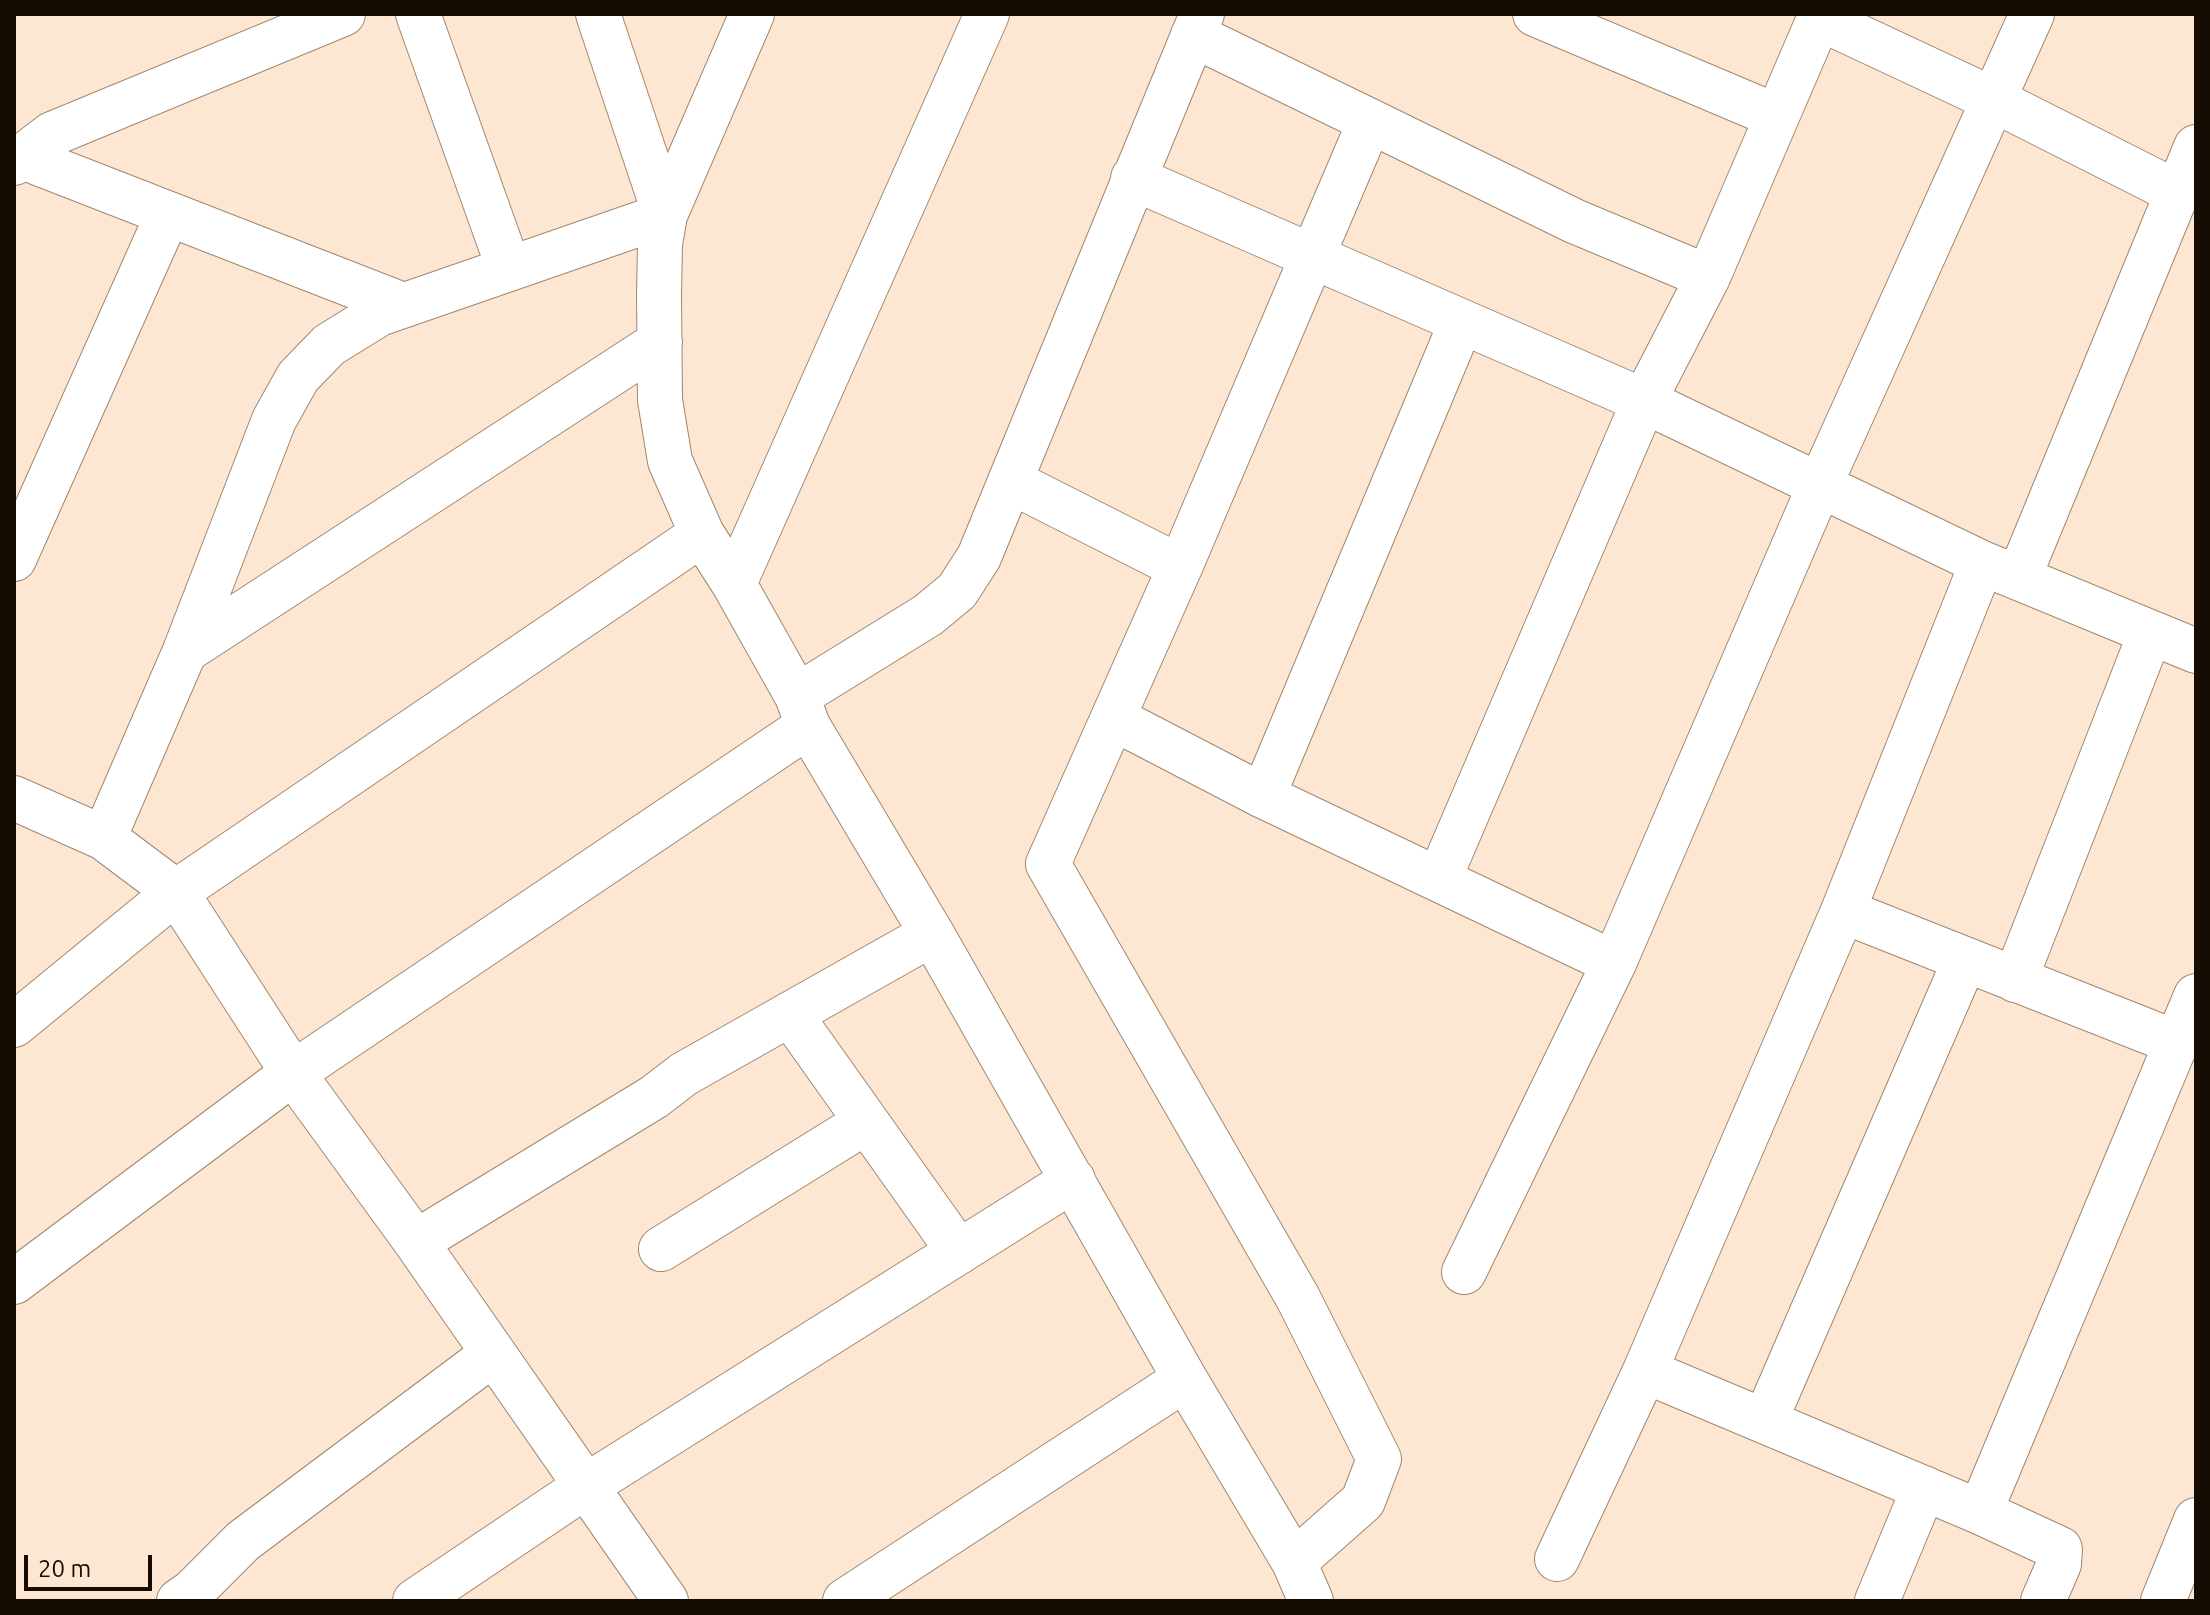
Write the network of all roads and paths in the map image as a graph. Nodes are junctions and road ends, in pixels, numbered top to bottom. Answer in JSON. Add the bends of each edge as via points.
{"nodes":[{"id":1,"x":343,"y":14,"type":"edge"},
{"id":2,"x":418,"y":14,"type":"edge"},
{"id":3,"x":598,"y":14,"type":"edge"},
{"id":4,"x":752,"y":14,"type":"edge"},
{"id":5,"x":987,"y":14,"type":"edge"},
{"id":6,"x":1535,"y":14,"type":"edge"},
{"id":7,"x":2032,"y":14,"type":"edge"},
{"id":8,"x":1820,"y":16,"type":"edge"},
{"id":9,"x":1197,"y":24,"type":"edge"},
{"id":10,"x":1994,"y":100,"type":"junction"},
{"id":11,"x":1776,"y":116,"type":"junction"},
{"id":12,"x":1370,"y":121,"type":"junction"},
{"id":13,"x":2196,"y":147,"type":"edge"},
{"id":14,"x":17,"y":159,"type":"edge"},
{"id":15,"x":1133,"y":178,"type":"junction"},
{"id":16,"x":2176,"y":192,"type":"junction"},
{"id":17,"x":168,"y":214,"type":"junction"},
{"id":18,"x":665,"y":215,"type":"junction"},
{"id":19,"x":1310,"y":258,"type":"junction"},
{"id":20,"x":509,"y":269,"type":"junction"},
{"id":21,"x":1708,"y":277,"type":"junction"},
{"id":22,"x":403,"y":305,"type":"junction"},
{"id":23,"x":1461,"y":323,"type":"junction"},
{"id":24,"x":660,"y":342,"type":"junction"},
{"id":25,"x":1644,"y":401,"type":"junction"},
{"id":26,"x":1010,"y":481,"type":"junction"},
{"id":27,"x":1819,"y":487,"type":"junction"},
{"id":28,"x":702,"y":534,"type":"junction"},
{"id":29,"x":14,"y":559,"type":"edge"},
{"id":30,"x":1180,"y":567,"type":"junction"},
{"id":31,"x":2000,"y":570,"type":"junction"},
{"id":32,"x":734,"y":584,"type":"junction"},
{"id":33,"x":2150,"y":634,"type":"junction"},
{"id":34,"x":2195,"y":647,"type":"edge"},
{"id":35,"x":185,"y":651,"type":"junction"},
{"id":36,"x":802,"y":711,"type":"junction"},
{"id":37,"x":1113,"y":718,"type":"junction"},
{"id":38,"x":1263,"y":796,"type":"junction"},
{"id":39,"x":14,"y":798,"type":"edge"},
{"id":40,"x":104,"y":838,"type":"junction"},
{"id":41,"x":1439,"y":879,"type":"junction"},
{"id":42,"x":176,"y":892,"type":"junction"},
{"id":43,"x":1843,"y":911,"type":"junction"},
{"id":44,"x":932,"y":934,"type":"junction"},
{"id":45,"x":1965,"y":960,"type":"junction"},
{"id":46,"x":1614,"y":963,"type":"junction"},
{"id":47,"x":2015,"y":980,"type":"junction"},
{"id":48,"x":2196,"y":996,"type":"edge"},
{"id":49,"x":790,"y":1014,"type":"junction"},
{"id":50,"x":14,"y":1025,"type":"edge"},
{"id":51,"x":2177,"y":1043,"type":"junction"},
{"id":52,"x":293,"y":1073,"type":"junction"},
{"id":53,"x":866,"y":1122,"type":"junction"},
{"id":54,"x":1073,"y":1180,"type":"junction"},
{"id":55,"x":416,"y":1242,"type":"junction"},
{"id":56,"x":661,"y":1249,"type":"dead end"},
{"id":57,"x":959,"y":1252,"type":"junction"},
{"id":58,"x":1464,"y":1272,"type":"dead end"},
{"id":59,"x":14,"y":1282,"type":"edge"},
{"id":60,"x":490,"y":1348,"type":"junction"},
{"id":61,"x":1645,"y":1371,"type":"junction"},
{"id":62,"x":1185,"y":1379,"type":"junction"},
{"id":63,"x":1765,"y":1421,"type":"junction"},
{"id":64,"x":586,"y":1486,"type":"junction"},
{"id":65,"x":1924,"y":1488,"type":"junction"},
{"id":66,"x":1980,"y":1512,"type":"junction"},
{"id":67,"x":2196,"y":1520,"type":"edge"},
{"id":68,"x":1557,"y":1559,"type":"dead end"},
{"id":69,"x":1303,"y":1582,"type":"edge"},
{"id":70,"x":179,"y":1601,"type":"edge"},
{"id":71,"x":415,"y":1601,"type":"edge"},
{"id":72,"x":666,"y":1601,"type":"edge"},
{"id":73,"x":845,"y":1601,"type":"edge"},
{"id":74,"x":1877,"y":1601,"type":"edge"},
{"id":75,"x":2043,"y":1601,"type":"edge"},
{"id":76,"x":2163,"y":1601,"type":"edge"}],
"edges":[{"from":1,"to":14,"type":"street","via":[[52,134]]},
{"from":2,"to":20,"type":"street"},
{"from":3,"to":18,"type":"street"},
{"from":4,"to":18,"type":"street"},
{"from":5,"to":32,"type":"street"},
{"from":6,"to":11,"type":"street"},
{"from":7,"to":10,"type":"street"},
{"from":8,"to":10,"type":"street"},
{"from":8,"to":11,"type":"street"},
{"from":9,"to":12,"type":"street"},
{"from":9,"to":15,"type":"street"},
{"from":10,"to":16,"type":"street"},
{"from":10,"to":27,"type":"street"},
{"from":11,"to":21,"type":"street"},
{"from":12,"to":19,"type":"street"},
{"from":12,"to":21,"type":"street","via":[[1574,221]]},
{"from":13,"to":16,"type":"street"},
{"from":14,"to":17,"type":"street"},
{"from":15,"to":19,"type":"street"},
{"from":15,"to":26,"type":"street"},
{"from":16,"to":31,"type":"street"},
{"from":17,"to":22,"type":"street"},
{"from":17,"to":29,"type":"street"},
{"from":18,"to":20,"type":"street"},
{"from":18,"to":24,"type":"street"},
{"from":19,"to":23,"type":"street"},
{"from":19,"to":30,"type":"street"},
{"from":20,"to":22,"type":"street"},
{"from":21,"to":25,"type":"street"},
{"from":22,"to":35,"type":"street","via":[[329,345],[298,377],[274,420]]},
{"from":23,"to":25,"type":"street"},
{"from":23,"to":38,"type":"street"},
{"from":24,"to":28,"type":"street","via":[[660,400],[670,461]]},
{"from":24,"to":35,"type":"street"},
{"from":25,"to":27,"type":"street"},
{"from":25,"to":41,"type":"street"},
{"from":26,"to":30,"type":"street"},
{"from":26,"to":36,"type":"street","via":[[979,557],[957,591]]},
{"from":27,"to":31,"type":"street"},
{"from":27,"to":46,"type":"street"},
{"from":28,"to":32,"type":"street"},
{"from":28,"to":42,"type":"street"},
{"from":30,"to":37,"type":"street"},
{"from":31,"to":33,"type":"street"},
{"from":31,"to":43,"type":"street"},
{"from":32,"to":36,"type":"street"},
{"from":33,"to":34,"type":"street"},
{"from":33,"to":47,"type":"street"},
{"from":35,"to":40,"type":"street"},
{"from":36,"to":44,"type":"street"},
{"from":36,"to":52,"type":"street"},
{"from":37,"to":38,"type":"street"},
{"from":37,"to":69,"type":"street","via":[[1048,864],[1298,1298],[1379,1459],[1363,1501]]},
{"from":38,"to":41,"type":"street"},
{"from":39,"to":40,"type":"street"},
{"from":40,"to":42,"type":"street"},
{"from":41,"to":46,"type":"street"},
{"from":42,"to":50,"type":"street"},
{"from":42,"to":52,"type":"street"},
{"from":43,"to":45,"type":"street"},
{"from":43,"to":61,"type":"street"},
{"from":44,"to":49,"type":"street"},
{"from":44,"to":54,"type":"street"},
{"from":45,"to":47,"type":"street"},
{"from":45,"to":63,"type":"street"},
{"from":46,"to":58,"type":"street"},
{"from":47,"to":51,"type":"street"},
{"from":48,"to":51,"type":"street"},
{"from":49,"to":53,"type":"street"},
{"from":49,"to":55,"type":"street"},
{"from":51,"to":66,"type":"street"},
{"from":52,"to":55,"type":"street"},
{"from":52,"to":59,"type":"street"},
{"from":53,"to":56,"type":"street"},
{"from":53,"to":57,"type":"street"},
{"from":54,"to":57,"type":"street"},
{"from":54,"to":62,"type":"street"},
{"from":55,"to":60,"type":"street"},
{"from":57,"to":64,"type":"street"},
{"from":60,"to":64,"type":"street"},
{"from":60,"to":70,"type":"street","via":[[486,1359],[243,1541]]},
{"from":61,"to":63,"type":"street"},
{"from":61,"to":68,"type":"street"},
{"from":62,"to":69,"type":"street"},
{"from":62,"to":73,"type":"street"},
{"from":63,"to":65,"type":"street"},
{"from":64,"to":71,"type":"street"},
{"from":64,"to":72,"type":"street"},
{"from":65,"to":66,"type":"street"},
{"from":65,"to":74,"type":"street"},
{"from":66,"to":75,"type":"street","via":[[2060,1549]]},
{"from":67,"to":76,"type":"street"}]}
